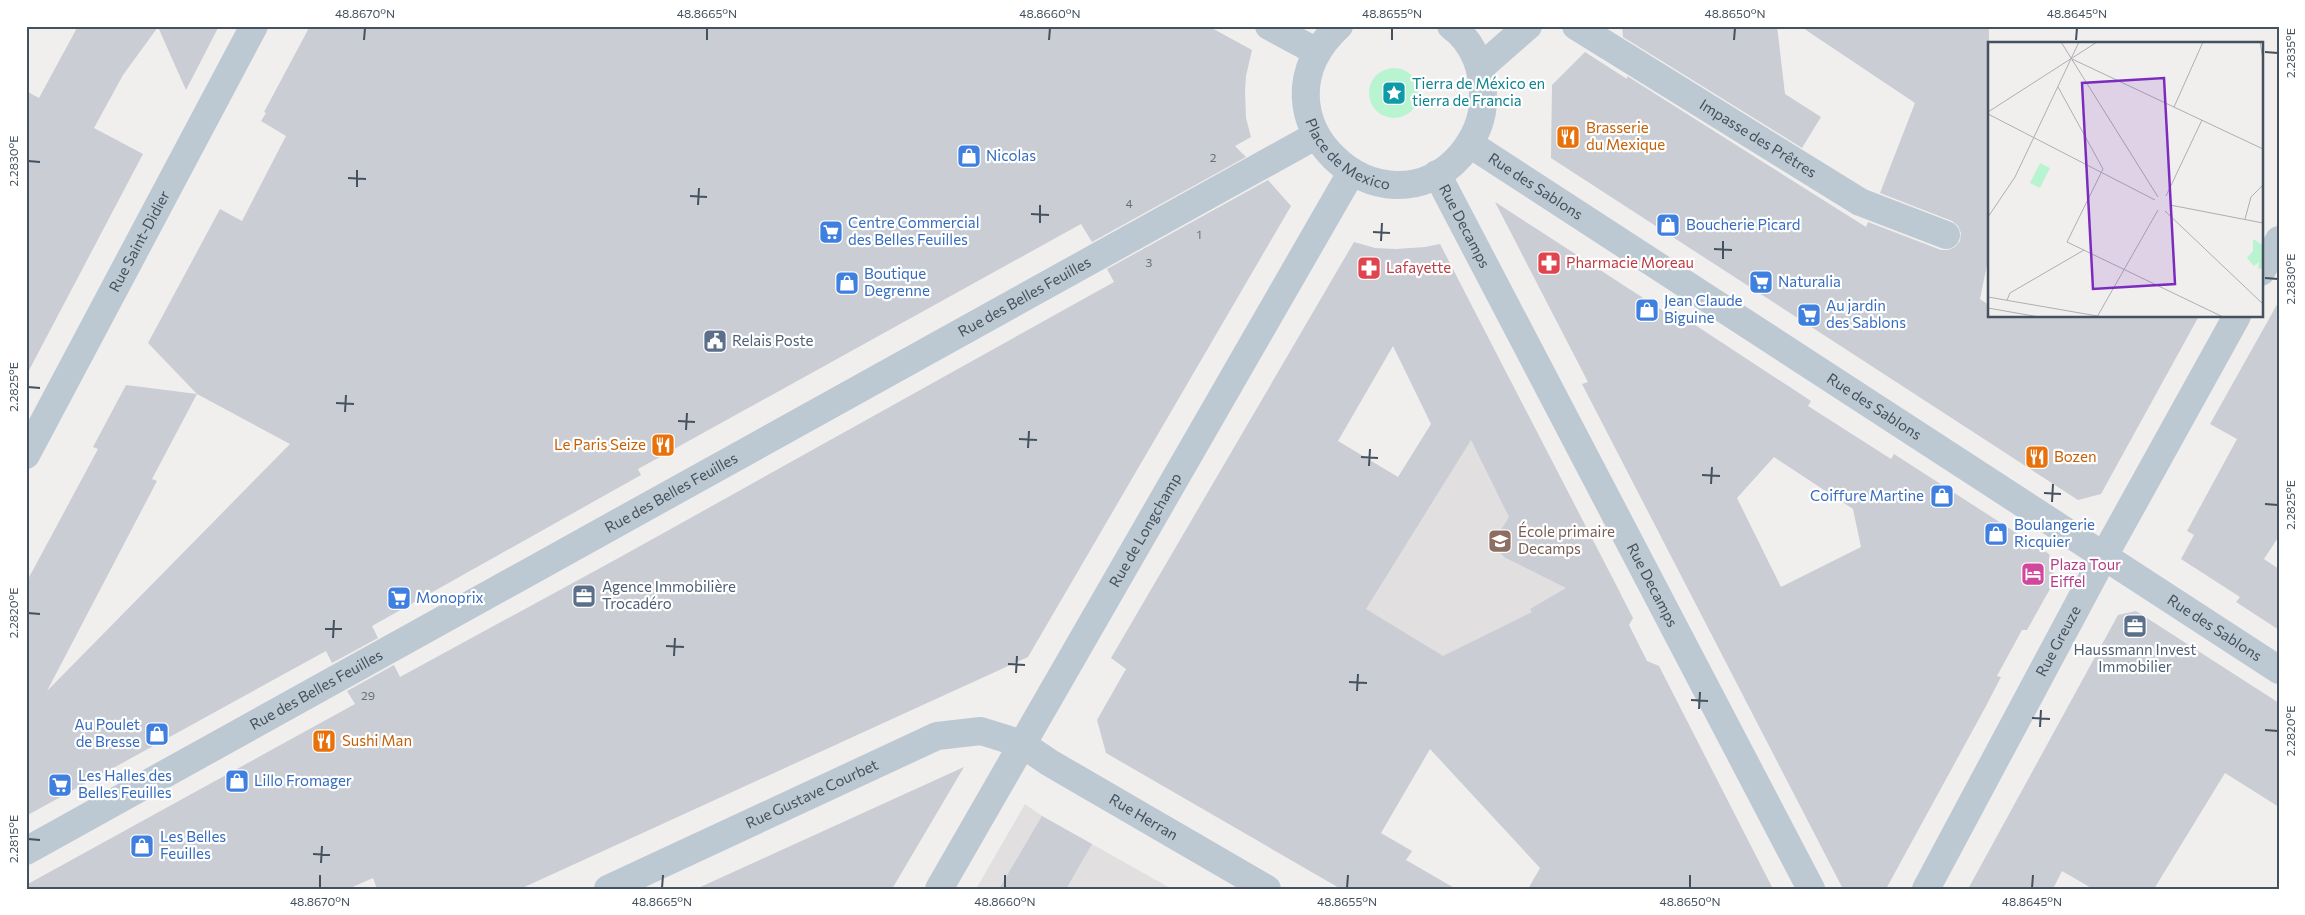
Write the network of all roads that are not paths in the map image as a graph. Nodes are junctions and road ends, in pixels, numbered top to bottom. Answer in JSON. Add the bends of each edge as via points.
{"nodes":[{"id":1,"x":254,"y":26,"type":"edge"},
{"id":2,"x":1269,"y":26,"type":"edge"},
{"id":3,"x":1339,"y":26,"type":"edge"},
{"id":4,"x":1451,"y":26,"type":"edge"},
{"id":5,"x":1528,"y":26,"type":"edge"},
{"id":6,"x":1576,"y":26,"type":"edge"},
{"id":7,"x":1317,"y":52,"type":"junction"},
{"id":8,"x":1480,"y":68,"type":"junction"},
{"id":9,"x":1315,"y":136,"type":"junction"},
{"id":10,"x":1470,"y":144,"type":"junction"},
{"id":11,"x":1351,"y":173,"type":"junction"},
{"id":12,"x":1437,"y":174,"type":"junction"},
{"id":13,"x":1946,"y":236,"type":"dead end"},
{"id":14,"x":2279,"y":240,"type":"edge"},
{"id":15,"x":2262,"y":270,"type":"edge"},
{"id":16,"x":2236,"y":318,"type":"edge"},
{"id":17,"x":26,"y":455,"type":"edge"},
{"id":18,"x":2104,"y":556,"type":"junction"},
{"id":19,"x":2279,"y":670,"type":"edge"},
{"id":20,"x":1022,"y":744,"type":"junction"},
{"id":21,"x":26,"y":851,"type":"edge"},
{"id":22,"x":608,"y":889,"type":"edge"},
{"id":23,"x":938,"y":889,"type":"edge"},
{"id":24,"x":1267,"y":889,"type":"edge"},
{"id":25,"x":1811,"y":889,"type":"edge"},
{"id":26,"x":1926,"y":889,"type":"edge"}],
"edges":[{"from":1,"to":17,"type":"street","name":"Rue Saint-Didier"},
{"from":2,"to":7,"type":"street"},
{"from":3,"to":7,"type":"street","name":"Place de Mexico"},
{"from":4,"to":8,"type":"street","name":"Place de Mexico","via":[[1471,47]]},
{"from":5,"to":8,"type":"street"},
{"from":6,"to":13,"type":"street","name":"Impasse des Prêtres","via":[[1860,202]]},
{"from":7,"to":9,"type":"street","name":"Place de Mexico","via":[[1309,72],[1306,94]]},
{"from":8,"to":10,"type":"street","name":"Place de Mexico","via":[[1483,107]]},
{"from":9,"to":11,"type":"street","name":"Place de Mexico","via":[[1331,157]]},
{"from":9,"to":21,"type":"street","name":"Rue des Belles Feuilles"},
{"from":10,"to":12,"type":"street","name":"Place de Mexico"},
{"from":10,"to":18,"type":"street","name":"Rue des Sablons"},
{"from":11,"to":12,"type":"street","name":"Place de Mexico","via":[[1372,181],[1394,184],[1416,182]]},
{"from":11,"to":20,"type":"street","name":"Rue de Longchamp"},
{"from":12,"to":25,"type":"street","name":"Rue Decamps"},
{"from":14,"to":15,"type":"street"},
{"from":16,"to":18,"type":"street","name":"Rue Greuze"},
{"from":18,"to":19,"type":"street","name":"Rue des Sablons"},
{"from":18,"to":26,"type":"street","name":"Rue Greuze"},
{"from":20,"to":22,"type":"street","name":"Rue Gustave Courbet","via":[[981,731],[937,736]]},
{"from":20,"to":23,"type":"street","name":"Rue de Longchamp"},
{"from":20,"to":24,"type":"street","name":"Rue Herran"}]}
